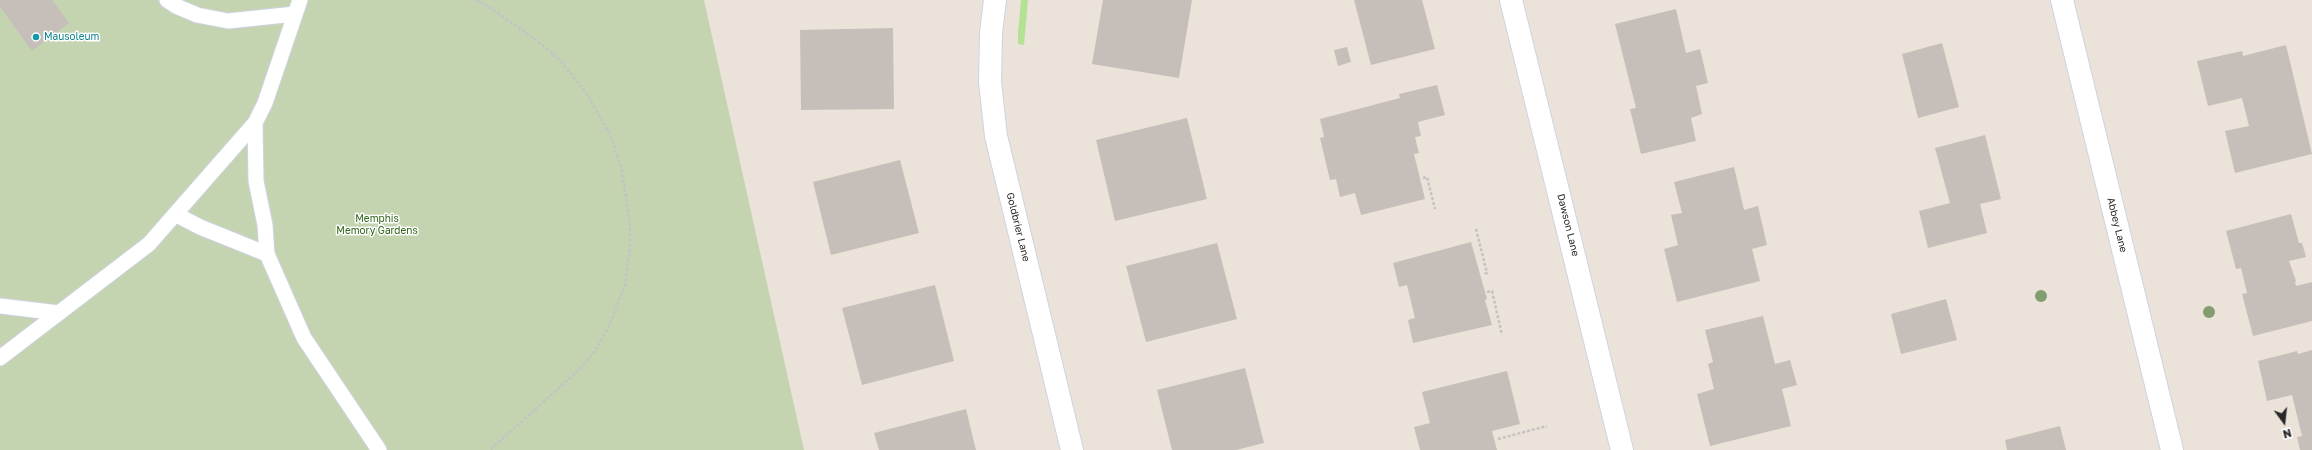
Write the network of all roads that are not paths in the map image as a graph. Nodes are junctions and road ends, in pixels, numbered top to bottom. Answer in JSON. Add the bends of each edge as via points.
{"nodes":[{"id":1,"x":167,"y":0,"type":"edge"},
{"id":2,"x":300,"y":0,"type":"edge"},
{"id":3,"x":995,"y":0,"type":"edge"},
{"id":4,"x":1511,"y":0,"type":"edge"},
{"id":5,"x":2062,"y":0,"type":"edge"},
{"id":6,"x":295,"y":14,"type":"junction"},
{"id":7,"x":255,"y":123,"type":"junction"},
{"id":8,"x":175,"y":214,"type":"junction"},
{"id":9,"x":267,"y":254,"type":"junction"},
{"id":10,"x":0,"y":306,"type":"edge"},
{"id":11,"x":59,"y":313,"type":"junction"},
{"id":12,"x":0,"y":358,"type":"edge"},
{"id":13,"x":379,"y":450,"type":"edge"},
{"id":14,"x":1072,"y":450,"type":"edge"},
{"id":15,"x":1622,"y":450,"type":"edge"},
{"id":16,"x":2172,"y":450,"type":"edge"}],
"edges":[{"from":1,"to":6,"type":"lane","via":[[197,15],[228,21]]},
{"from":2,"to":6,"type":"lane"},
{"from":3,"to":14,"type":"street","name":"Goldbrier Lane","via":[[990,82],[996,136]]},
{"from":4,"to":15,"type":"street","name":"Dawson Lane"},
{"from":5,"to":16,"type":"street","name":"Abbey Lane"},
{"from":6,"to":7,"type":"lane","via":[[265,103]]},
{"from":7,"to":8,"type":"lane"},
{"from":7,"to":9,"type":"lane","via":[[256,181],[265,225]]},
{"from":8,"to":9,"type":"lane"},
{"from":8,"to":11,"type":"lane","via":[[150,244]]},
{"from":9,"to":13,"type":"lane","via":[[304,338]]},
{"from":10,"to":11,"type":"lane"},
{"from":11,"to":12,"type":"lane"}]}
